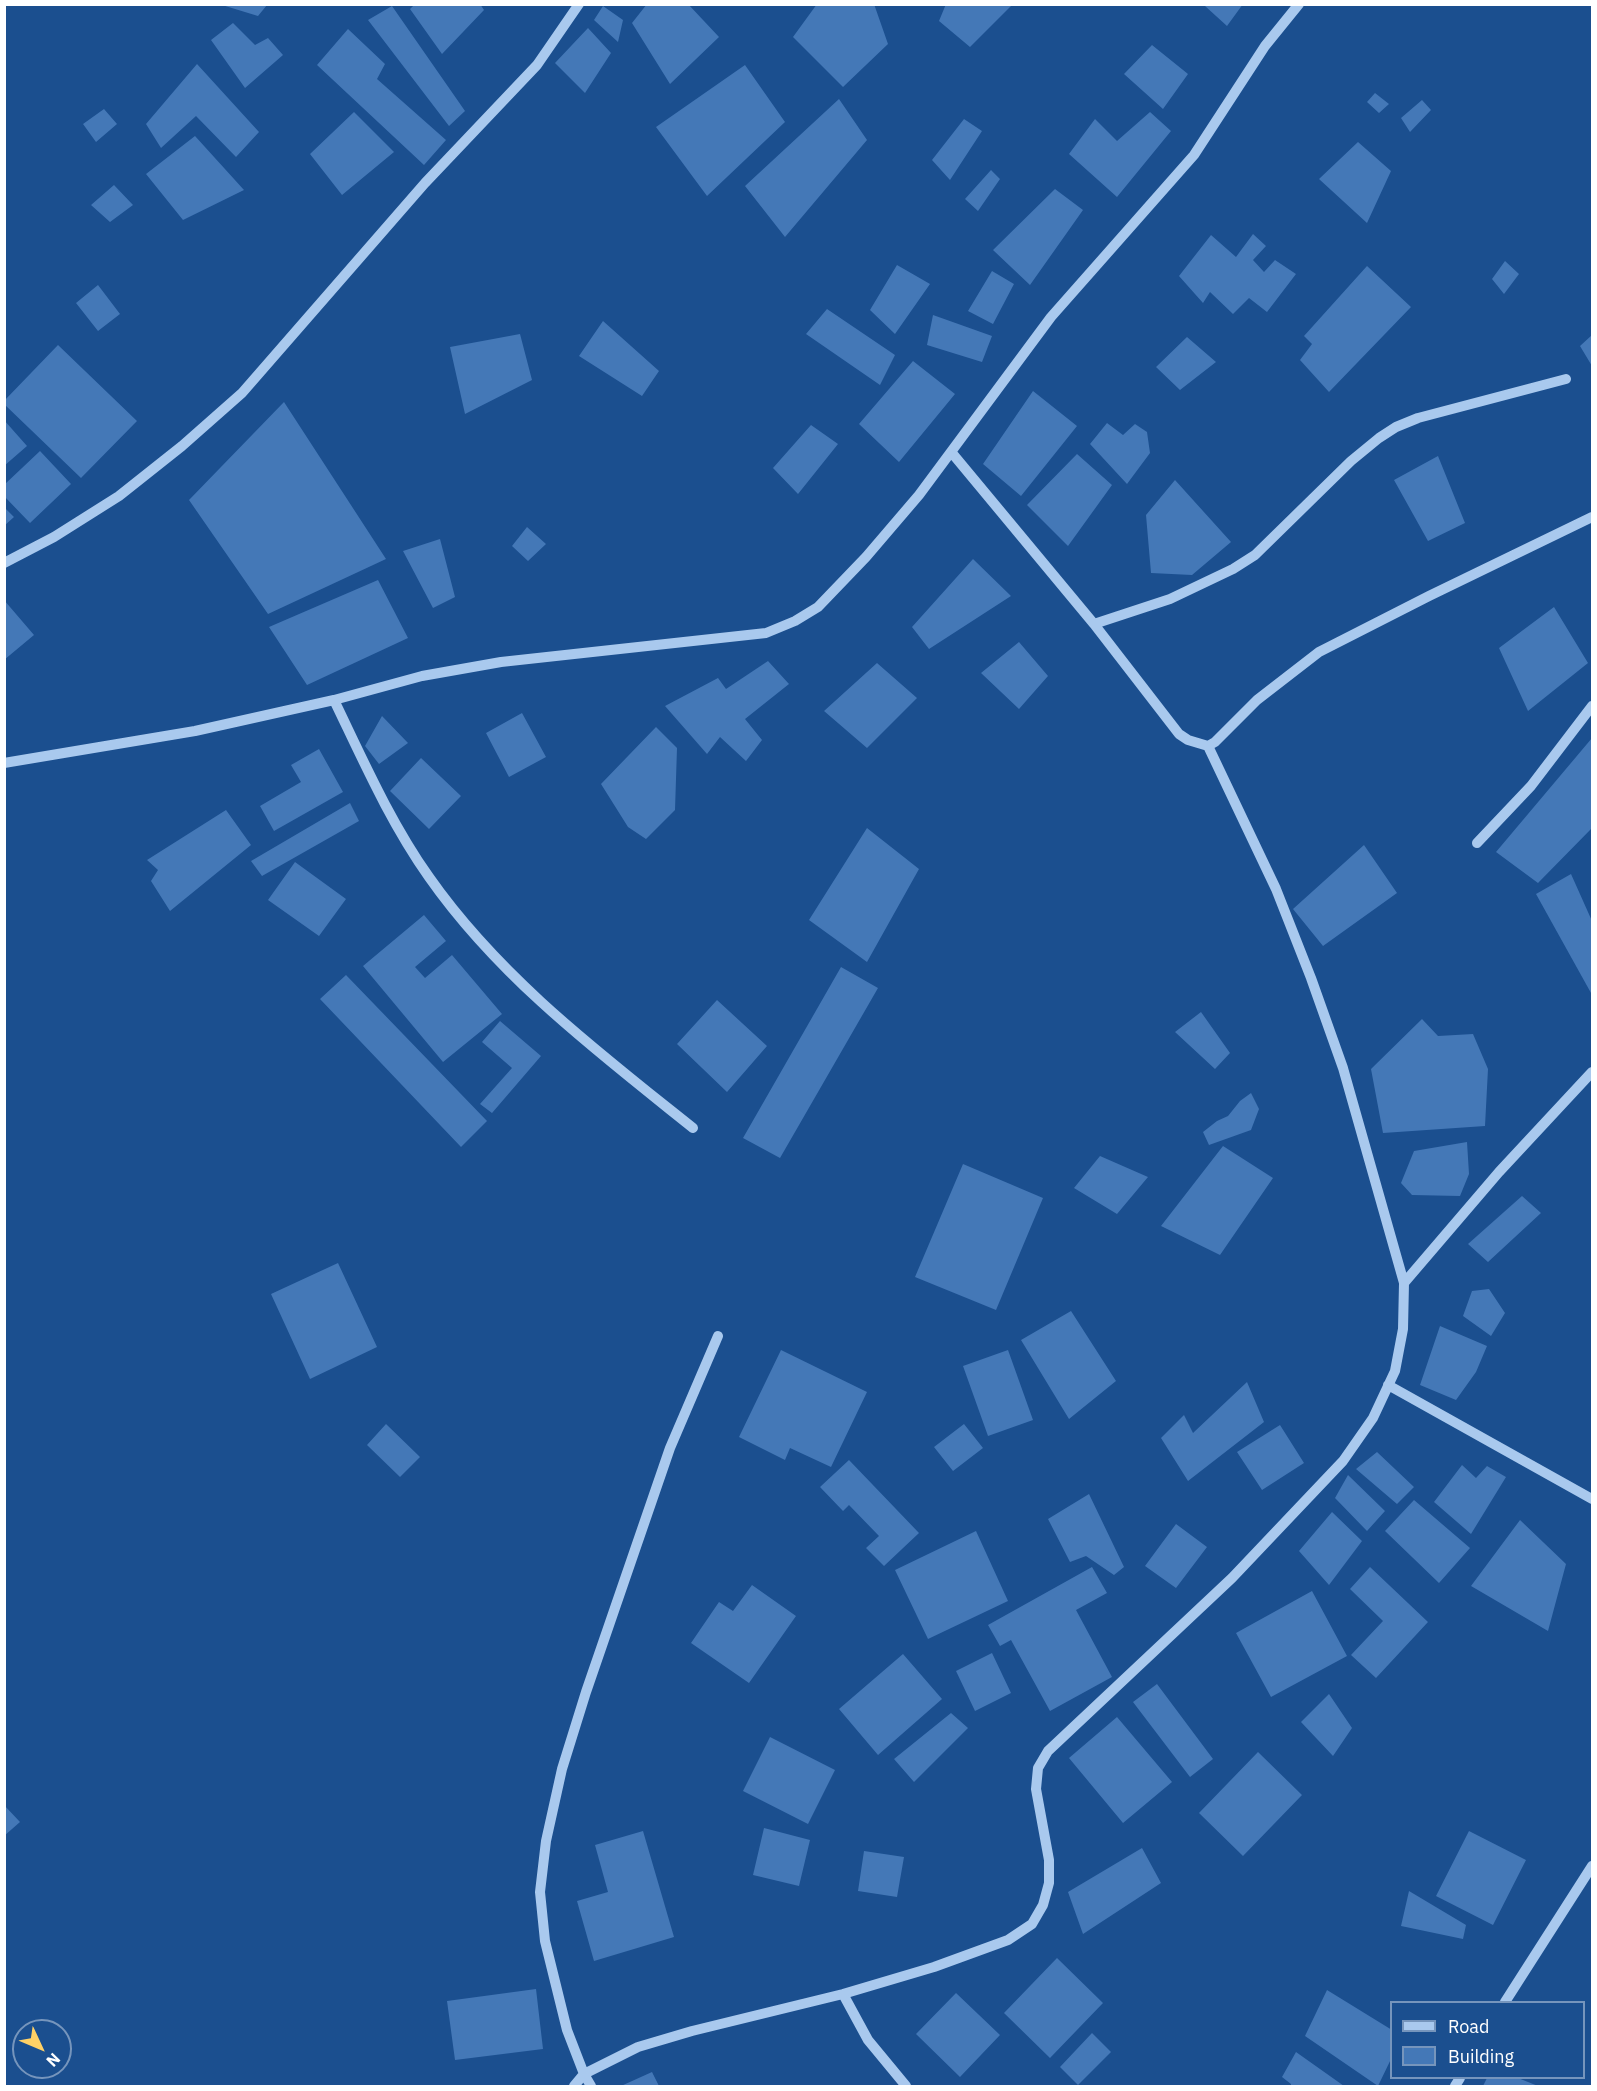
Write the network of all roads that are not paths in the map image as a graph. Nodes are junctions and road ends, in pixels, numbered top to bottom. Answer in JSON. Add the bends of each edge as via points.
{"nodes":[{"id":1,"x":579,"y":4,"type":"edge"},
{"id":2,"x":1299,"y":4,"type":"edge"},
{"id":3,"x":1566,"y":379,"type":"dead end"},
{"id":4,"x":952,"y":453,"type":"junction"},
{"id":5,"x":1593,"y":517,"type":"edge"},
{"id":6,"x":4,"y":563,"type":"edge"},
{"id":7,"x":1094,"y":624,"type":"junction"},
{"id":8,"x":334,"y":700,"type":"junction"},
{"id":9,"x":1593,"y":706,"type":"edge"},
{"id":10,"x":1208,"y":746,"type":"junction"},
{"id":11,"x":4,"y":763,"type":"edge"},
{"id":12,"x":1477,"y":843,"type":"dead end"},
{"id":13,"x":1593,"y":1072,"type":"edge"},
{"id":14,"x":693,"y":1128,"type":"dead end"},
{"id":15,"x":1404,"y":1283,"type":"junction"},
{"id":16,"x":717,"y":1336,"type":"dead end"},
{"id":17,"x":1388,"y":1385,"type":"junction"},
{"id":18,"x":1593,"y":1499,"type":"edge"},
{"id":19,"x":1593,"y":1866,"type":"edge"},
{"id":20,"x":843,"y":1994,"type":"junction"},
{"id":21,"x":1507,"y":2001,"type":"edge"},
{"id":22,"x":584,"y":2074,"type":"junction"},
{"id":23,"x":574,"y":2086,"type":"edge"},
{"id":24,"x":591,"y":2086,"type":"edge"},
{"id":25,"x":906,"y":2086,"type":"edge"}],
"edges":[{"from":1,"to":6,"type":"street","via":[[537,65],[424,183],[242,393],[119,496]]},
{"from":2,"to":4,"type":"street","via":[[1265,46],[1194,155],[1052,317]]},
{"from":3,"to":7,"type":"street","via":[[1396,427],[1351,461],[1255,555],[1170,599]]},
{"from":4,"to":7,"type":"street"},
{"from":4,"to":8,"type":"street","via":[[866,557],[818,607],[766,633],[501,662],[422,676]]},
{"from":5,"to":10,"type":"street","via":[[1319,652],[1257,700]]},
{"from":7,"to":10,"type":"street","via":[[1179,734]]},
{"from":8,"to":11,"type":"street","via":[[195,731]]},
{"from":8,"to":14,"type":"street","via":[[401,835],[456,914],[543,1003]]},
{"from":9,"to":12,"type":"street","via":[[1531,786]]},
{"from":10,"to":15,"type":"street","via":[[1276,890],[1311,978],[1343,1068]]},
{"from":13,"to":15,"type":"street","via":[[1499,1172]]},
{"from":15,"to":17,"type":"street","via":[[1403,1329],[1395,1371]]},
{"from":16,"to":22,"type":"street","via":[[670,1448],[590,1681],[562,1769],[546,1841],[540,1892],[545,1941],[567,2030]]},
{"from":17,"to":18,"type":"street"},
{"from":17,"to":20,"type":"street","via":[[1373,1418],[1343,1461],[1297,1512],[1048,1751],[1038,1767],[1036,1789],[1049,1860],[1049,1883],[1032,1924],[1008,1940],[934,1968]]},
{"from":19,"to":21,"type":"street"},
{"from":20,"to":22,"type":"street","via":[[638,2047]]},
{"from":20,"to":25,"type":"street","via":[[868,2040]]},
{"from":22,"to":23,"type":"street"},
{"from":22,"to":24,"type":"street"}]}
